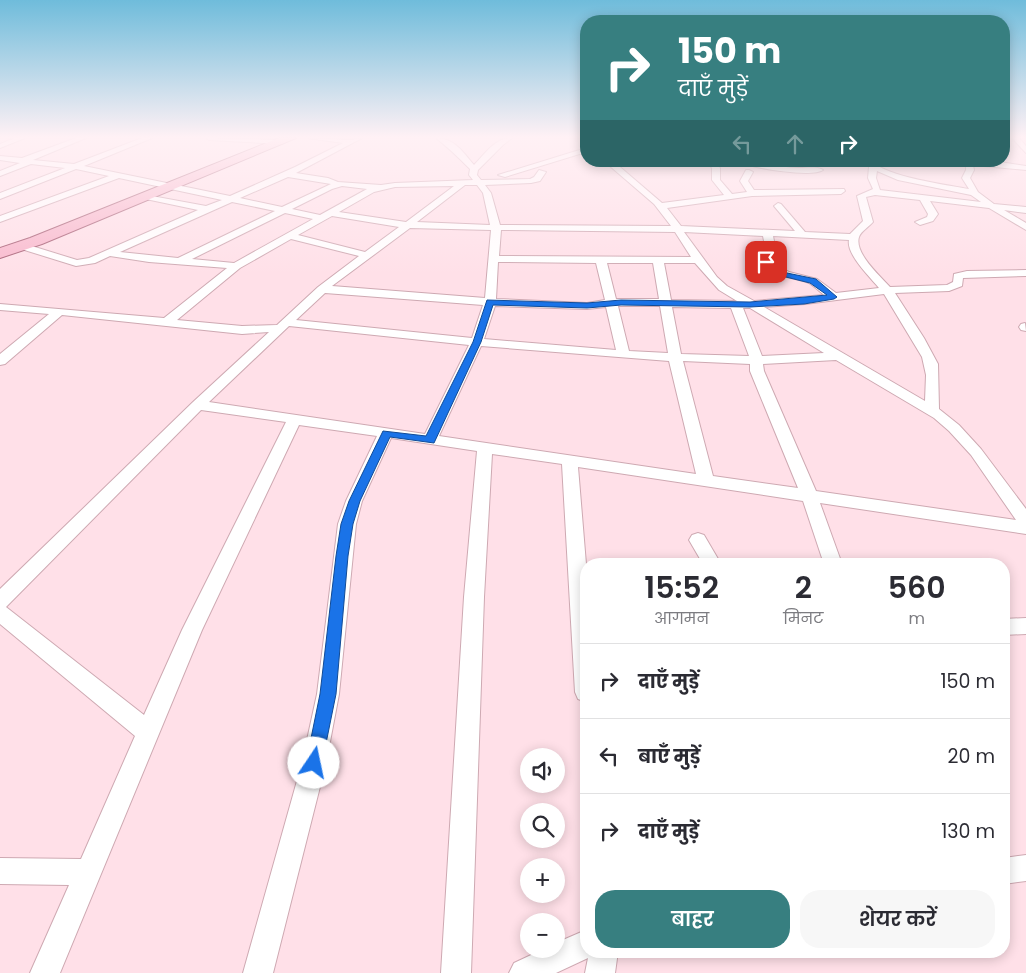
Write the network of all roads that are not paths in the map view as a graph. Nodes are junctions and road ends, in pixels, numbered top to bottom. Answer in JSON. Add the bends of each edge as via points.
{"nodes":[{"id":1,"x":33,"y":183,"type":"edge"},
{"id":2,"x":96,"y":183,"type":"edge"},
{"id":3,"x":158,"y":183,"type":"edge"},
{"id":4,"x":177,"y":183,"type":"edge"},
{"id":5,"x":265,"y":183,"type":"edge"},
{"id":6,"x":481,"y":183,"type":"edge"},
{"id":7,"x":636,"y":183,"type":"edge"},
{"id":8,"x":719,"y":183,"type":"edge"},
{"id":9,"x":745,"y":183,"type":"edge"},
{"id":10,"x":829,"y":183,"type":"edge"},
{"id":11,"x":874,"y":183,"type":"edge"},
{"id":12,"x":927,"y":183,"type":"edge"},
{"id":13,"x":970,"y":183,"type":"edge"},
{"id":14,"x":462,"y":184,"type":"joint"},
{"id":15,"x":335,"y":185,"type":"joint"},
{"id":16,"x":170,"y":186,"type":"junction"},
{"id":17,"x":380,"y":187,"type":"junction"},
{"id":18,"x":875,"y":192,"type":"junction"},
{"id":19,"x":751,"y":193,"type":"junction"},
{"id":20,"x":851,"y":193,"type":"junction"},
{"id":21,"x":974,"y":193,"type":"junction"},
{"id":22,"x":0,"y":196,"type":"edge"},
{"id":23,"x":144,"y":196,"type":"junction"},
{"id":24,"x":730,"y":197,"type":"junction"},
{"id":25,"x":923,"y":197,"type":"junction"},
{"id":26,"x":230,"y":198,"type":"junction"},
{"id":27,"x":660,"y":206,"type":"junction"},
{"id":28,"x":778,"y":206,"type":"dead end"},
{"id":29,"x":993,"y":207,"type":"junction"},
{"id":30,"x":206,"y":209,"type":"junction"},
{"id":31,"x":282,"y":209,"type":"junction"},
{"id":32,"x":1026,"y":210,"type":"edge"},
{"id":33,"x":327,"y":215,"type":"junction"},
{"id":34,"x":0,"y":219,"type":"edge"},
{"id":35,"x":920,"y":222,"type":"dead end"},
{"id":36,"x":408,"y":225,"type":"junction"},
{"id":37,"x":1026,"y":227,"type":"edge"},
{"id":38,"x":496,"y":228,"type":"junction"},
{"id":39,"x":679,"y":229,"type":"junction"},
{"id":40,"x":767,"y":233,"type":"junction"},
{"id":41,"x":802,"y":234,"type":"junction"},
{"id":42,"x":289,"y":236,"type":"junction"},
{"id":43,"x":852,"y":237,"type":"junction"},
{"id":44,"x":22,"y":246,"type":"junction"},
{"id":45,"x":2,"y":252,"type":"edge"},
{"id":46,"x":108,"y":253,"type":"junction"},
{"id":47,"x":367,"y":255,"type":"junction"},
{"id":48,"x":494,"y":259,"type":"junction"},
{"id":49,"x":601,"y":260,"type":"junction"},
{"id":50,"x":658,"y":260,"type":"junction"},
{"id":51,"x":697,"y":260,"type":"junction"},
{"id":52,"x":181,"y":261,"type":"junction"},
{"id":53,"x":236,"y":266,"type":"junction"},
{"id":54,"x":1026,"y":273,"type":"edge"},
{"id":55,"x":322,"y":288,"type":"junction"},
{"id":56,"x":887,"y":290,"type":"junction"},
{"id":57,"x":834,"y":297,"type":"junction"},
{"id":58,"x":490,"y":302,"type":"junction"},
{"id":59,"x":611,"y":303,"type":"junction"},
{"id":60,"x":666,"y":303,"type":"junction"},
{"id":61,"x":743,"y":304,"type":"junction"},
{"id":62,"x":0,"y":308,"type":"edge"},
{"id":63,"x":58,"y":311,"type":"junction"},
{"id":64,"x":166,"y":323,"type":"junction"},
{"id":65,"x":283,"y":325,"type":"junction"},
{"id":66,"x":477,"y":342,"type":"junction"},
{"id":67,"x":623,"y":353,"type":"junction"},
{"id":68,"x":839,"y":356,"type":"junction"},
{"id":69,"x":675,"y":357,"type":"junction"},
{"id":70,"x":754,"y":360,"type":"junction"},
{"id":71,"x":0,"y":361,"type":"edge"},
{"id":72,"x":198,"y":405,"type":"junction"},
{"id":73,"x":932,"y":411,"type":"junction"},
{"id":74,"x":294,"y":420,"type":"junction"},
{"id":75,"x":386,"y":434,"type":"junction"},
{"id":76,"x":430,"y":440,"type":"junction"},
{"id":77,"x":485,"y":448,"type":"junction"},
{"id":78,"x":570,"y":461,"type":"junction"},
{"id":79,"x":706,"y":481,"type":"junction"},
{"id":80,"x":810,"y":497,"type":"junction"},
{"id":81,"x":1026,"y":522,"type":"edge"},
{"id":82,"x":1026,"y":528,"type":"edge"},
{"id":83,"x":698,"y":540,"type":"dead end"},
{"id":84,"x":708,"y":558,"type":"edge"},
{"id":85,"x":831,"y":558,"type":"edge"},
{"id":86,"x":0,"y":602,"type":"edge"},
{"id":87,"x":580,"y":605,"type":"edge"},
{"id":88,"x":0,"y":613,"type":"edge"},
{"id":89,"x":1026,"y":626,"type":"edge"},
{"id":90,"x":1010,"y":627,"type":"edge"},
{"id":91,"x":148,"y":733,"type":"junction"},
{"id":92,"x":1026,"y":868,"type":"edge"},
{"id":93,"x":1010,"y":870,"type":"edge"},
{"id":94,"x":0,"y":871,"type":"edge"},
{"id":95,"x":89,"y":872,"type":"junction"},
{"id":96,"x":580,"y":947,"type":"edge"},
{"id":97,"x":603,"y":958,"type":"edge"},
{"id":98,"x":45,"y":973,"type":"edge"},
{"id":99,"x":258,"y":973,"type":"edge"},
{"id":100,"x":456,"y":973,"type":"edge"},
{"id":101,"x":524,"y":973,"type":"edge"},
{"id":102,"x":600,"y":973,"type":"edge"}],
"edges":[{"from":1,"to":22,"type":"street"},
{"from":2,"to":34,"type":"street"},
{"from":3,"to":16,"type":"street"},
{"from":4,"to":16,"type":"main road"},
{"from":5,"to":26,"type":"street"},
{"from":6,"to":38,"type":"street","via":[[488,193]]},
{"from":7,"to":27,"type":"street"},
{"from":8,"to":24,"type":"street"},
{"from":9,"to":19,"type":"street"},
{"from":10,"to":20,"type":"street"},
{"from":11,"to":18,"type":"street"},
{"from":12,"to":21,"type":"street"},
{"from":13,"to":21,"type":"street"},
{"from":14,"to":17,"type":"street"},
{"from":14,"to":36,"type":"street"},
{"from":15,"to":17,"type":"street"},
{"from":15,"to":31,"type":"street"},
{"from":16,"to":23,"type":"main road"},
{"from":16,"to":26,"type":"street"},
{"from":17,"to":33,"type":"street"},
{"from":18,"to":20,"type":"street"},
{"from":18,"to":25,"type":"street"},
{"from":19,"to":20,"type":"street"},
{"from":19,"to":24,"type":"street"},
{"from":20,"to":43,"type":"street","via":[[868,222]]},
{"from":21,"to":29,"type":"street"},
{"from":23,"to":30,"type":"street"},
{"from":23,"to":44,"type":"main road"},
{"from":24,"to":27,"type":"street"},
{"from":25,"to":29,"type":"street"},
{"from":25,"to":35,"type":"street","via":[[933,214]]},
{"from":26,"to":30,"type":"street"},
{"from":26,"to":31,"type":"street"},
{"from":27,"to":39,"type":"street"},
{"from":28,"to":41,"type":"street"},
{"from":29,"to":32,"type":"street"},
{"from":29,"to":37,"type":"street"},
{"from":30,"to":46,"type":"street"},
{"from":31,"to":33,"type":"street"},
{"from":31,"to":52,"type":"street"},
{"from":33,"to":36,"type":"street"},
{"from":33,"to":42,"type":"street"},
{"from":36,"to":38,"type":"street"},
{"from":36,"to":47,"type":"street"},
{"from":38,"to":39,"type":"street"},
{"from":38,"to":48,"type":"street"},
{"from":39,"to":40,"type":"street"},
{"from":39,"to":51,"type":"street"},
{"from":40,"to":41,"type":"street"},
{"from":40,"to":57,"type":"street","via":[[770,246],[764,257],[766,262],[785,274],[813,281]]},
{"from":41,"to":43,"type":"street"},
{"from":42,"to":47,"type":"street"},
{"from":42,"to":53,"type":"street"},
{"from":43,"to":56,"type":"street","via":[[852,244],[867,270]]},
{"from":44,"to":45,"type":"main road"},
{"from":44,"to":46,"type":"street","via":[[76,263]]},
{"from":46,"to":52,"type":"street"},
{"from":47,"to":55,"type":"street"},
{"from":48,"to":49,"type":"street"},
{"from":48,"to":58,"type":"street"},
{"from":49,"to":50,"type":"street"},
{"from":49,"to":59,"type":"street"},
{"from":50,"to":51,"type":"street"},
{"from":50,"to":60,"type":"street"},
{"from":51,"to":61,"type":"street","via":[[711,278]]},
{"from":52,"to":53,"type":"street"},
{"from":53,"to":64,"type":"street"},
{"from":54,"to":56,"type":"street","via":[[961,274],[958,284],[949,288]]},
{"from":55,"to":58,"type":"street"},
{"from":55,"to":65,"type":"street"},
{"from":56,"to":57,"type":"street"},
{"from":56,"to":73,"type":"street","via":[[930,362]]},
{"from":57,"to":61,"type":"street"},
{"from":58,"to":59,"type":"street","via":[[587,306]]},
{"from":58,"to":66,"type":"street"},
{"from":59,"to":60,"type":"street"},
{"from":59,"to":67,"type":"street"},
{"from":60,"to":61,"type":"street"},
{"from":60,"to":69,"type":"street"},
{"from":61,"to":68,"type":"street"},
{"from":61,"to":70,"type":"street"},
{"from":62,"to":63,"type":"street"},
{"from":63,"to":64,"type":"street"},
{"from":63,"to":71,"type":"street"},
{"from":64,"to":65,"type":"street","via":[[242,330]]},
{"from":65,"to":66,"type":"street"},
{"from":65,"to":72,"type":"street"},
{"from":66,"to":67,"type":"street"},
{"from":66,"to":76,"type":"street"},
{"from":67,"to":69,"type":"street"},
{"from":68,"to":70,"type":"street"},
{"from":68,"to":73,"type":"street"},
{"from":69,"to":70,"type":"street"},
{"from":69,"to":79,"type":"street"},
{"from":70,"to":80,"type":"street"},
{"from":72,"to":74,"type":"street"},
{"from":72,"to":86,"type":"street"},
{"from":73,"to":81,"type":"street","via":[[954,428],[976,452]]},
{"from":74,"to":75,"type":"street"},
{"from":74,"to":91,"type":"street","via":[[192,630]]},
{"from":75,"to":76,"type":"street"},
{"from":75,"to":99,"type":"street","via":[[354,501],[347,524],[328,694],[314,763]]},
{"from":76,"to":77,"type":"street"},
{"from":77,"to":78,"type":"street"},
{"from":77,"to":100,"type":"street","via":[[474,597]]},
{"from":78,"to":79,"type":"street"},
{"from":78,"to":87,"type":"street"},
{"from":79,"to":80,"type":"street"},
{"from":80,"to":82,"type":"street"},
{"from":80,"to":85,"type":"street"},
{"from":83,"to":84,"type":"street"},
{"from":88,"to":91,"type":"street"},
{"from":89,"to":90,"type":"street"},
{"from":91,"to":95,"type":"street"},
{"from":92,"to":93,"type":"street"},
{"from":94,"to":95,"type":"street"},
{"from":95,"to":98,"type":"street"},
{"from":96,"to":101,"type":"street"},
{"from":97,"to":102,"type":"street"}]}
